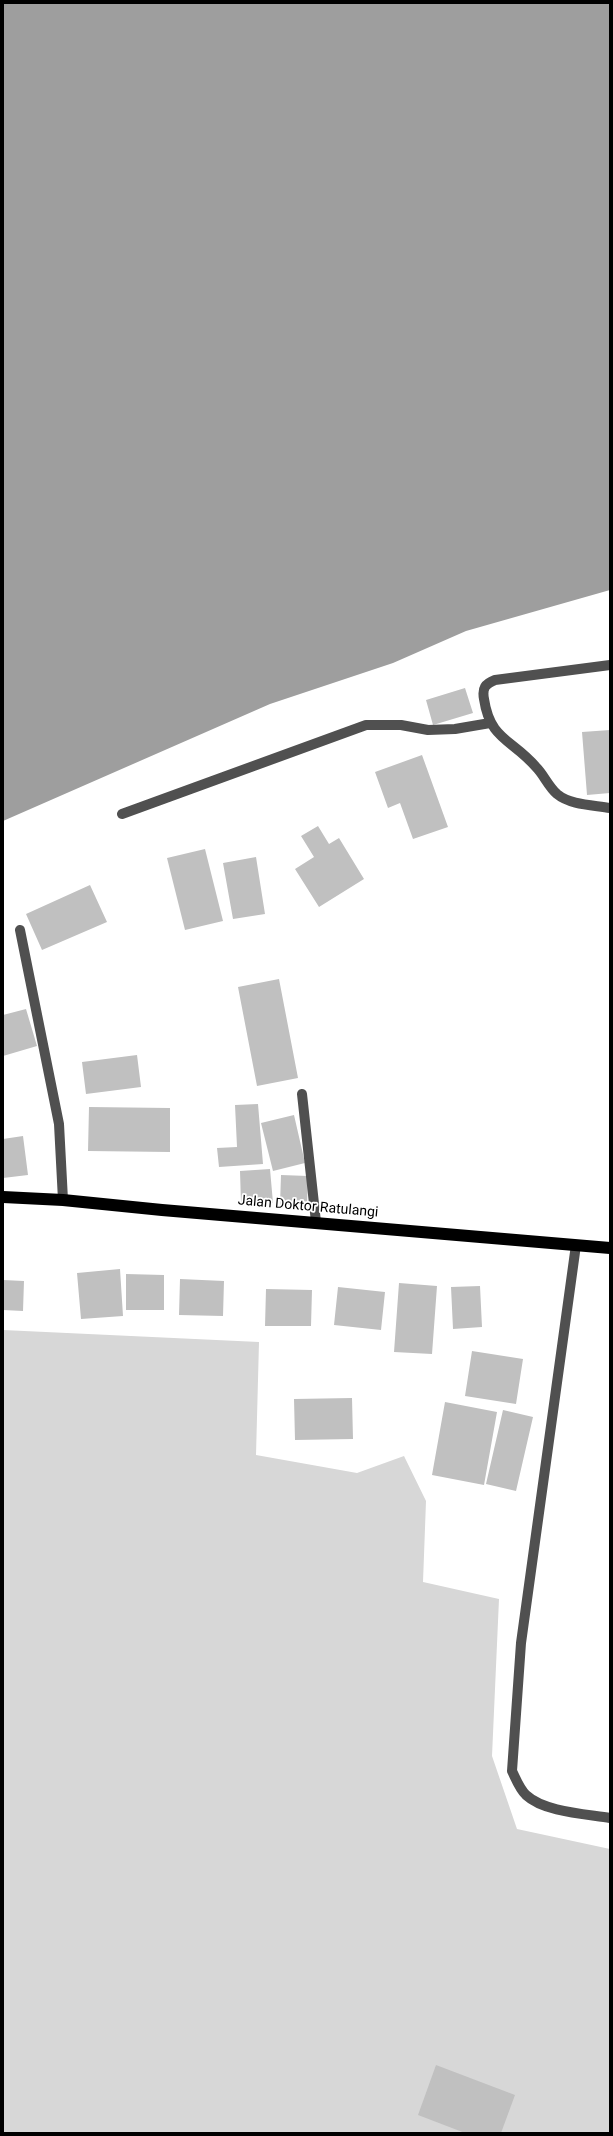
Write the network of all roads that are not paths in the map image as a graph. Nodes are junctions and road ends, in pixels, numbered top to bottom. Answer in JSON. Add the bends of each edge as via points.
{"nodes":[{"id":1,"x":610,"y":665,"type":"edge"},
{"id":2,"x":490,"y":723,"type":"junction"},
{"id":3,"x":610,"y":808,"type":"edge"},
{"id":4,"x":122,"y":814,"type":"dead end"},
{"id":5,"x":20,"y":930,"type":"dead end"},
{"id":6,"x":302,"y":1094,"type":"dead end"},
{"id":7,"x":3,"y":1197,"type":"edge"},
{"id":8,"x":63,"y":1200,"type":"junction"},
{"id":9,"x":316,"y":1222,"type":"junction"},
{"id":10,"x":576,"y":1245,"type":"junction"},
{"id":11,"x":610,"y":1248,"type":"edge"},
{"id":12,"x":610,"y":1818,"type":"edge"}],
"edges":[{"from":1,"to":2,"type":"street","via":[[520,676],[488,683],[483,694]]},
{"from":2,"to":3,"type":"street","via":[[499,735],[517,747],[537,767],[557,794],[569,800]]},
{"from":2,"to":4,"type":"street","via":[[455,729],[428,730],[400,725],[366,725]]},
{"from":5,"to":8,"type":"street","via":[[59,1124]]},
{"from":6,"to":9,"type":"street"},
{"from":7,"to":8,"type":"highway","name":"Jalan Doktor Ratulangi"},
{"from":8,"to":9,"type":"highway","name":"Jalan Doktor Ratulangi"},
{"from":9,"to":10,"type":"highway","name":"Jalan Doktor Ratulangi"},
{"from":10,"to":11,"type":"highway","name":"Jalan Doktor Ratulangi"},
{"from":10,"to":12,"type":"street","via":[[521,1643],[512,1771],[527,1796],[540,1804]]}]}
